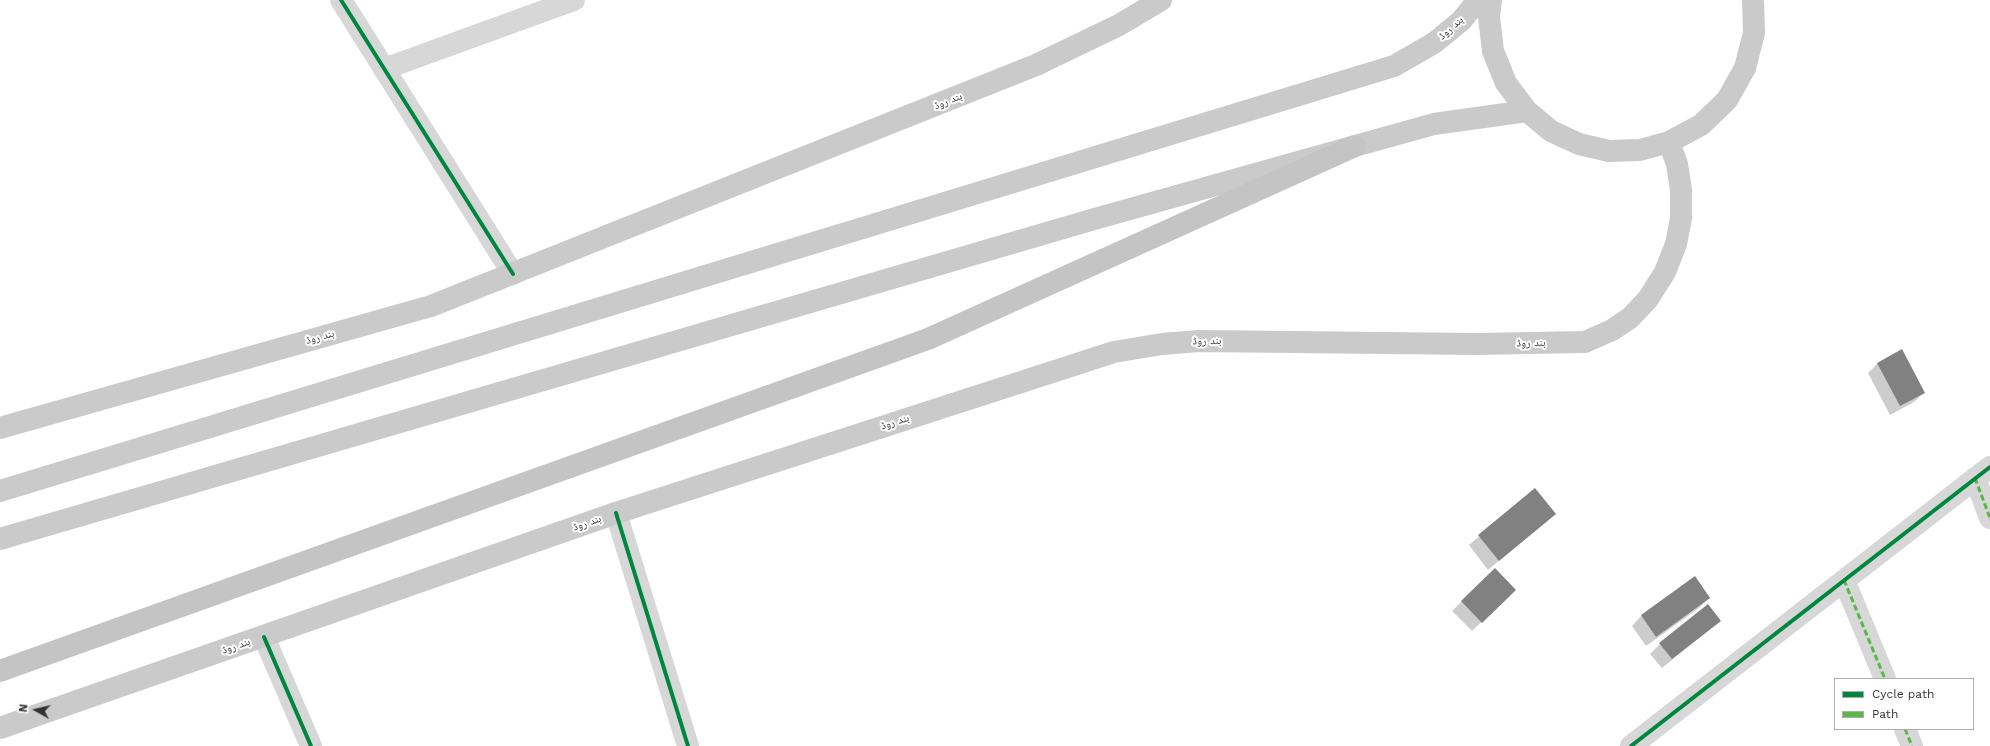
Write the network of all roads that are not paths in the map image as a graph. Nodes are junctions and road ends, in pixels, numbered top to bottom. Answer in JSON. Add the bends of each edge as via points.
{"nodes":[{"id":1,"x":341,"y":0,"type":"edge"},
{"id":2,"x":574,"y":0,"type":"edge"},
{"id":3,"x":1161,"y":0,"type":"edge"},
{"id":4,"x":1478,"y":0,"type":"edge"},
{"id":5,"x":1491,"y":0,"type":"edge"},
{"id":6,"x":1753,"y":0,"type":"edge"},
{"id":7,"x":384,"y":69,"type":"junction"},
{"id":8,"x":1527,"y":111,"type":"junction"},
{"id":9,"x":1669,"y":142,"type":"junction"},
{"id":10,"x":1355,"y":146,"type":"junction"},
{"id":11,"x":512,"y":274,"type":"junction"},
{"id":12,"x":0,"y":428,"type":"edge"},
{"id":13,"x":1982,"y":472,"type":"edge"},
{"id":14,"x":0,"y":491,"type":"edge"},
{"id":15,"x":616,"y":513,"type":"junction"},
{"id":16,"x":1990,"y":518,"type":"edge"},
{"id":17,"x":0,"y":539,"type":"edge"},
{"id":18,"x":1844,"y":580,"type":"junction"},
{"id":19,"x":264,"y":637,"type":"junction"},
{"id":20,"x":0,"y":671,"type":"edge"},
{"id":21,"x":1885,"y":678,"type":"edge"},
{"id":22,"x":0,"y":728,"type":"edge"},
{"id":23,"x":1905,"y":730,"type":"edge"},
{"id":24,"x":311,"y":746,"type":"edge"},
{"id":25,"x":688,"y":746,"type":"edge"},
{"id":26,"x":1631,"y":746,"type":"edge"},
{"id":27,"x":1912,"y":746,"type":"edge"}],
"edges":[{"from":1,"to":7,"type":"street"},
{"from":2,"to":7,"type":"street"},
{"from":3,"to":11,"type":"main road","name":"بند روڈ","via":[[1118,25],[1036,65]]},
{"from":4,"to":14,"type":"main road","name":"بند روڈ","via":[[1461,21],[1434,43],[1394,66]]},
{"from":5,"to":8,"type":"main road","via":[[1489,17],[1493,51],[1506,83]]},
{"from":6,"to":9,"type":"main road","via":[[1754,33],[1745,68],[1727,100],[1701,125]]},
{"from":7,"to":11,"type":"street"},
{"from":8,"to":9,"type":"main road","via":[[1551,131],[1579,144],[1609,151],[1640,150]]},
{"from":8,"to":10,"type":"main road","via":[[1434,124]]},
{"from":9,"to":15,"type":"main road","name":"بند روڈ","via":[[1681,190],[1681,218],[1676,244],[1665,272],[1648,299],[1630,318],[1612,330],[1585,342],[1477,344],[1199,341],[1136,347],[1079,362]]},
{"from":10,"to":17,"type":"main road","via":[[1091,220]]},
{"from":10,"to":20,"type":"highway","via":[[928,339]]},
{"from":11,"to":12,"type":"main road","name":"بند روڈ","via":[[431,306]]},
{"from":13,"to":16,"type":"street"},
{"from":13,"to":18,"type":"street"},
{"from":15,"to":19,"type":"main road","name":"بند روڈ"},
{"from":15,"to":25,"type":"street"},
{"from":18,"to":21,"type":"street"},
{"from":18,"to":26,"type":"street"},
{"from":19,"to":22,"type":"main road","name":"بند روڈ"},
{"from":19,"to":24,"type":"street"},
{"from":23,"to":27,"type":"street"}]}
